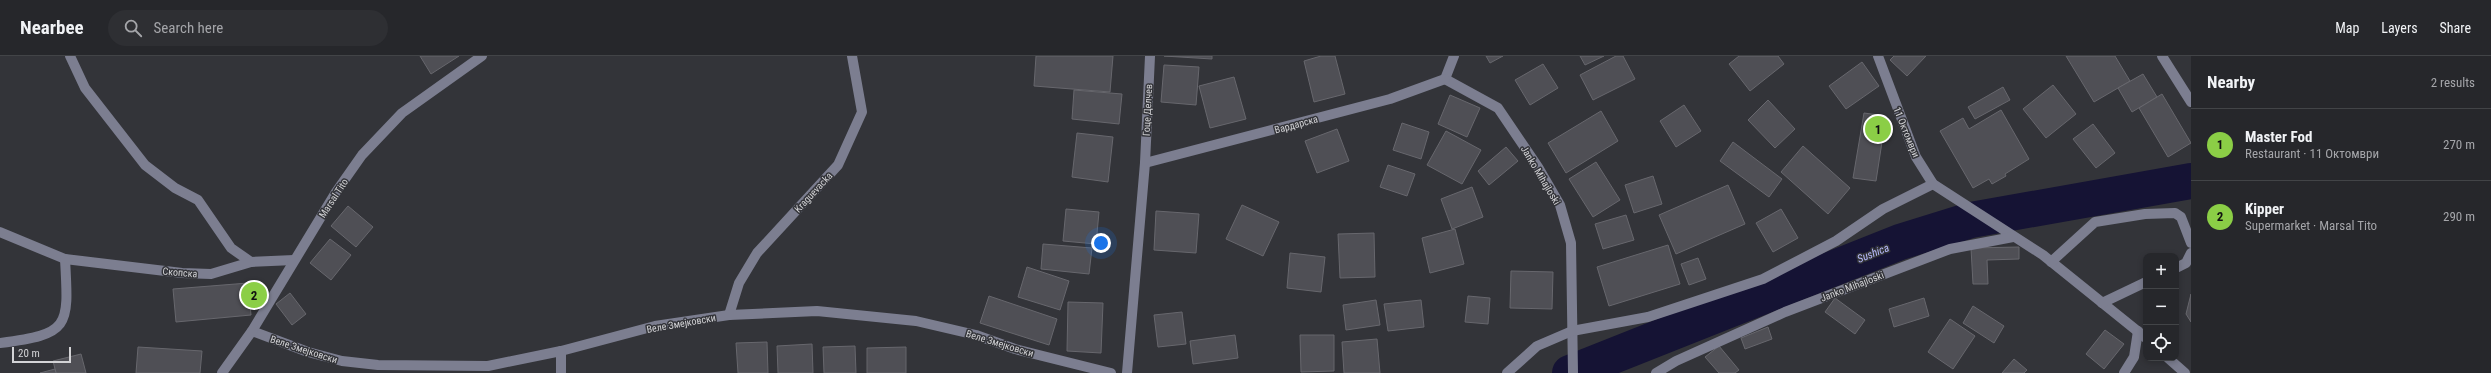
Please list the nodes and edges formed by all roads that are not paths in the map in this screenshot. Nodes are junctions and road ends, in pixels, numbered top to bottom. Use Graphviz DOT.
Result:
graph roads {
  1 [pos="70,56"];
  2 [pos="482,56"];
  3 [pos="852,56"];
  4 [pos="1150,56"];
  5 [pos="1454,56"];
  6 [pos="1878,56"];
  7 [pos="2162,56"];
  8 [pos="1445,79"];
  9 [pos="2191,102"];
  10 [pos="1145,163"];
  11 [pos="1933,184"];
  12 [pos="0,232"];
  13 [pos="2189,232"];
  14 [pos="2013,237"];
  15 [pos="2191,243"];
  16 [pos="2191,253"];
  17 [pos="65,259"];
  18 [pos="294,260"];
  19 [pos="251,262"];
  20 [pos="2051,262"];
  21 [pos="2179,266"];
  22 [pos="2143,283"];
  23 [pos="2102,303"];
  24 [pos="729,315"];
  25 [pos="252,331"];
  26 [pos="1572,331"];
  27 [pos="2142,335"];
  28 [pos="0,343"];
  29 [pos="561,351"];
  30 [pos="2171,361"];
  31 [pos="222,373"];
  32 [pos="561,373"];
  33 [pos="1111,373"];
  34 [pos="1127,373"];
  35 [pos="1507,373"];
  36 [pos="1573,373"];
  37 [pos="1656,373"];
  38 [pos="2124,373"];
  39 [pos="2185,373"];
  1 -- 19 [label="street"];
  2 -- 18 [label="street, Marsal Tito"];
  3 -- 24 [label="street, Kraguevacka"];
  4 -- 10 [label="street, Гоце Делчев"];
  5 -- 8 [label="street"];
  6 -- 11 [label="street, 11 Октомври"];
  7 -- 9 [label="street"];
  8 -- 10 [label="street, Вардарска"];
  8 -- 26 [label="street, Janko Mihajloski"];
  10 -- 34 [label="street, Гоце Делчев"];
  11 -- 14 [label="street, 11 Октомври"];
  11 -- 26 [label="street"];
  12 -- 17 [label="street, Скопска"];
  13 -- 15 [label="street"];
  13 -- 20 [label="street"];
  14 -- 20 [label="street"];
  14 -- 37 [label="street, Janko Mihajloski"];
  16 -- 21 [label="street"];
  17 -- 19 [label="street, Скопска"];
  17 -- 28 [label="street"];
  18 -- 19 [label="street, Скопска"];
  18 -- 25 [label="street, Marsal Tito"];
  20 -- 23 [label="street"];
  22 -- 23 [label="street"];
  23 -- 27 [label="street"];
  24 -- 29 [label="street, Веле Змејковски"];
  24 -- 33 [label="street, Веле Змејковски"];
  25 -- 29 [label="street, Веле Змејковски"];
  25 -- 31 [label="street, Marsal Tito"];
  26 -- 35 [label="street"];
  26 -- 36 [label="street"];
  27 -- 38 [label="street"];
  29 -- 32 [label="street"];
  30 -- 39 [label="street"];
}
